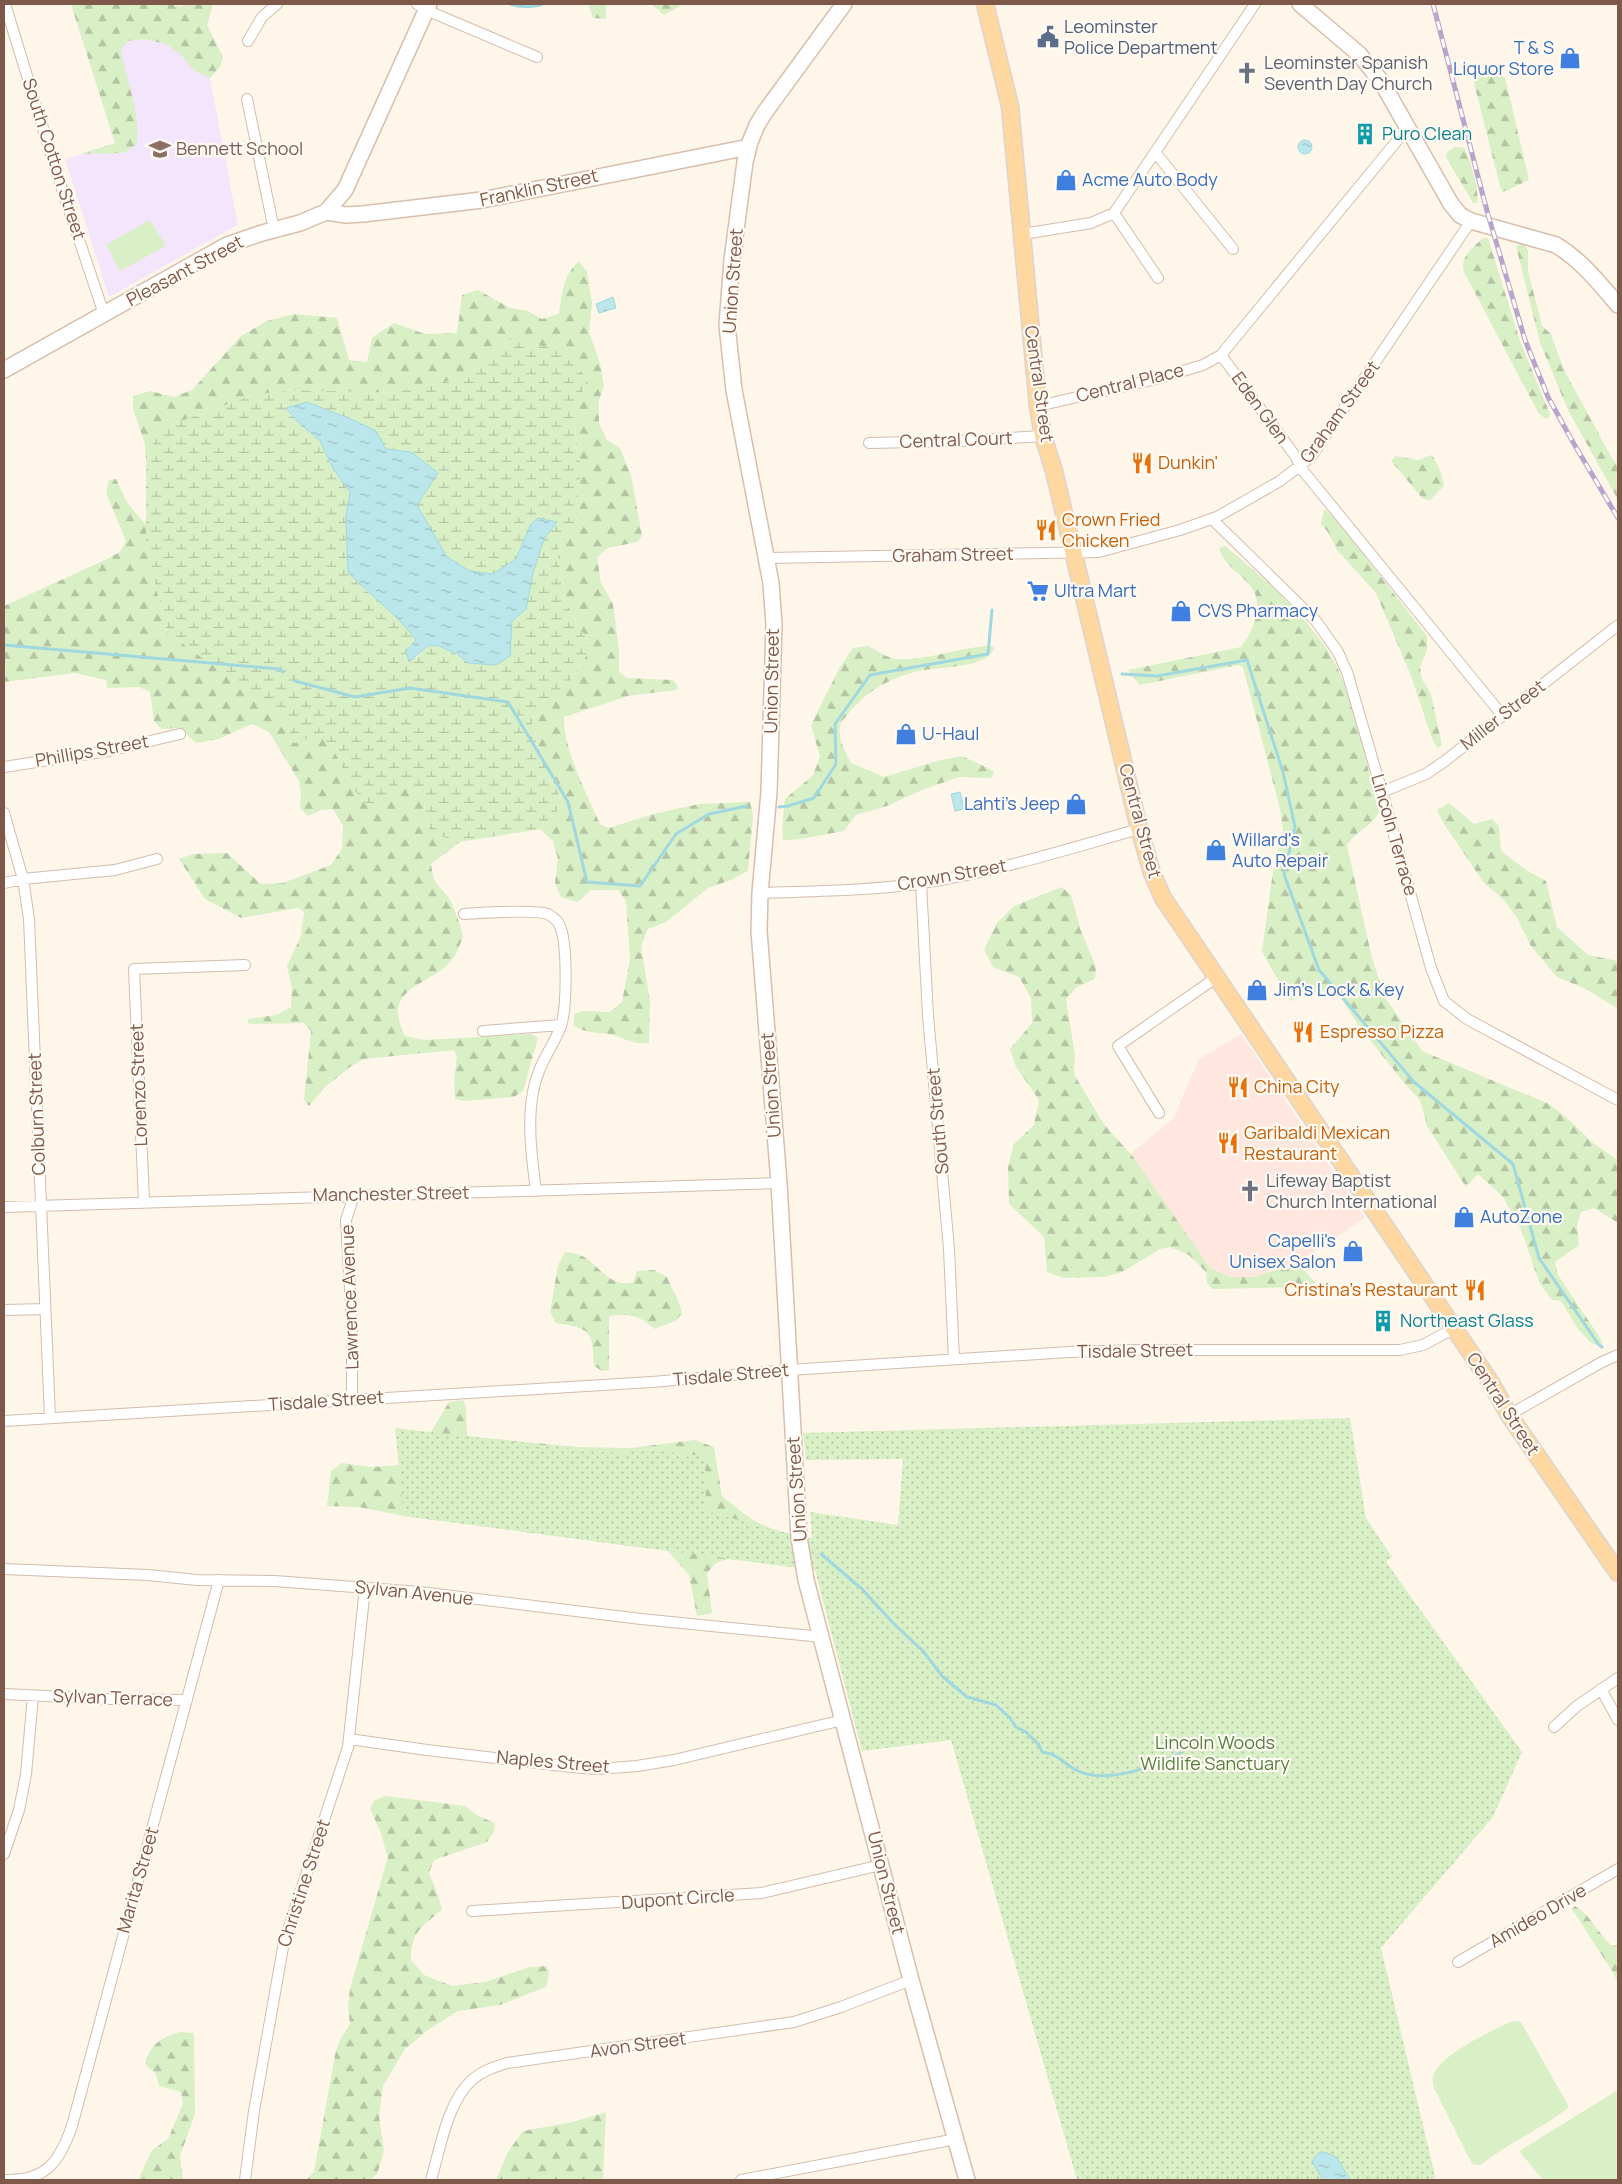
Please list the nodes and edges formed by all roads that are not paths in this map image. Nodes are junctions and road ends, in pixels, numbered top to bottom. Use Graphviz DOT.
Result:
graph roads {
  1 [pos="5,4"];
  2 [pos="277,4"];
  3 [pos="844,4"];
  4 [pos="985,4"];
  5 [pos="1255,4"];
  6 [pos="1300,4"];
  7 [pos="424,6"];
  8 [pos="248,41"];
  9 [pos="537,57"];
  10 [pos="247,98"];
  11 [pos="1410,132"];
  12 [pos="749,146"];
  13 [pos="1155,152"];
  14 [pos="326,212"];
  15 [pos="1114,213"];
  16 [pos="1471,221"];
  17 [pos="274,230"];
  18 [pos="1023,234"];
  19 [pos="1233,249"];
  20 [pos="1158,278"];
  21 [pos="1618,305"];
  22 [pos="104,314"];
  23 [pos="1220,354"];
  24 [pos="4,370"];
  25 [pos="1038,406"];
  26 [pos="1043,436"];
  27 [pos="869,443"];
  28 [pos="1300,467"];
  29 [pos="1212,519"];
  30 [pos="1074,554"];
  31 [pos="767,558"];
  32 [pos="1617,626"];
  33 [pos="1502,715"];
  34 [pos="180,734"];
  35 [pos="4,767"];
  36 [pos="1382,792"];
  37 [pos="4,813"];
  38 [pos="1139,829"];
  39 [pos="157,859"];
  40 [pos="23,880"];
  41 [pos="4,883"];
  42 [pos="921,884"];
  43 [pos="760,893"];
  44 [pos="464,914"];
  45 [pos="244,965"];
  46 [pos="1217,977"];
  47 [pos="561,1024"];
  48 [pos="483,1031"];
  49 [pos="1618,1100"];
  50 [pos="1159,1113"];
  51 [pos="778,1183"];
  52 [pos="536,1191"];
  53 [pos="354,1195"];
  54 [pos="144,1202"];
  55 [pos="4,1206"];
  56 [pos="41,1206"];
  57 [pos="45,1308"];
  58 [pos="4,1310"];
  59 [pos="1453,1328"];
  60 [pos="1618,1355"];
  61 [pos="954,1359"];
  62 [pos="789,1370"];
  63 [pos="352,1400"];
  64 [pos="1509,1415"];
  65 [pos="50,1418"];
  66 [pos="4,1421"];
  67 [pos="4,1569"];
  68 [pos="1618,1573"];
  69 [pos="219,1580"];
  70 [pos="366,1588"];
  71 [pos="822,1637"];
  72 [pos="1618,1678"];
  73 [pos="1600,1689"];
  74 [pos="4,1694"];
  75 [pos="33,1696"];
  76 [pos="187,1700"];
  77 [pos="843,1720"];
  78 [pos="1618,1720"];
  79 [pos="1554,1727"];
  80 [pos="350,1738"];
  81 [pos="4,1854"];
  82 [pos="882,1865"];
  83 [pos="1618,1869"];
  84 [pos="472,1911"];
  85 [pos="1458,1962"];
  86 [pos="910,1980"];
  87 [pos="956,2139"];
  88 [pos="4,2180"];
  89 [pos="245,2180"];
  90 [pos="431,2180"];
  91 [pos="741,2180"];
  92 [pos="967,2180"];
  1 -- 22 [label="street, South Cotton Street"];
  2 -- 8 [label="street"];
  3 -- 12 [label="main road, Union Street"];
  4 -- 18 [label="main road, Central Street"];
  5 -- 13 [label="street"];
  6 -- 11 [label="main road"];
  7 -- 9 [label="street"];
  7 -- 14 [label="main road, Pleasant Street"];
  10 -- 17 [label="street"];
  11 -- 16 [label="main road"];
  11 -- 23 [label="street, Eden Glen"];
  12 -- 14 [label="main road, Franklin Street"];
  12 -- 31 [label="main road, Union Street"];
  13 -- 15 [label="street"];
  13 -- 19 [label="street"];
  14 -- 17 [label="main road, Pleasant Street"];
  15 -- 18 [label="street"];
  15 -- 20 [label="street"];
  16 -- 21 [label="main road"];
  16 -- 28 [label="street, Graham Street"];
  17 -- 22 [label="main road, Pleasant Street"];
  18 -- 25 [label="main road, Central Street"];
  22 -- 24 [label="main road, Pleasant Street"];
  23 -- 25 [label="street, Central Place"];
  23 -- 28 [label="street, Eden Glen"];
  25 -- 26 [label="main road, Central Street"];
  26 -- 27 [label="street, Central Court"];
  26 -- 30 [label="main road, Central Street"];
  28 -- 29 [label="street, Graham Street"];
  28 -- 33 [label="street, Eden Glen"];
  29 -- 30 [label="street, Graham Street"];
  29 -- 36 [label="street, Lincoln Terrace"];
  30 -- 31 [label="street, Graham Street"];
  30 -- 38 [label="main road, Central Street"];
  31 -- 43 [label="main road, Union Street"];
  32 -- 33 [label="street, Miller Street"];
  33 -- 36 [label="street, Miller Street"];
  34 -- 35 [label="street, Phillips Street"];
  36 -- 49 [label="street, Lincoln Terrace"];
  37 -- 40 [label="street, Colburn Street"];
  38 -- 42 [label="street, Crown Street"];
  38 -- 46 [label="main road, Central Street"];
  39 -- 40 [label="street"];
  40 -- 41 [label="street"];
  40 -- 56 [label="street, Colburn Street"];
  42 -- 43 [label="street, Crown Street"];
  42 -- 61 [label="street, South Street"];
  43 -- 51 [label="main road, Union Street"];
  44 -- 47 [label="street"];
  45 -- 54 [label="street, Lorenzo Street"];
  46 -- 50 [label="street"];
  46 -- 59 [label="main road, Central Street"];
  47 -- 48 [label="street"];
  47 -- 52 [label="street"];
  51 -- 52 [label="street, Manchester Street"];
  51 -- 62 [label="main road, Union Street"];
  52 -- 53 [label="street, Manchester Street"];
  53 -- 54 [label="street, Manchester Street"];
  53 -- 63 [label="street, Lawrence Avenue"];
  54 -- 56 [label="street, Manchester Street"];
  55 -- 56 [label="street, Manchester Street"];
  56 -- 57 [label="street, Colburn Street"];
  57 -- 58 [label="street"];
  57 -- 65 [label="street, Colburn Street"];
  59 -- 61 [label="street, Tisdale Street"];
  59 -- 64 [label="main road, Central Street"];
  60 -- 64 [label="street"];
  61 -- 62 [label="street, Tisdale Street"];
  62 -- 63 [label="street, Tisdale Street"];
  62 -- 71 [label="main road, Union Street"];
  63 -- 65 [label="street, Tisdale Street"];
  64 -- 68 [label="main road, Central Street"];
  65 -- 66 [label="street, Tisdale Street"];
  67 -- 69 [label="street, Sylvan Avenue"];
  69 -- 70 [label="street, Sylvan Avenue"];
  69 -- 76 [label="street, Sylvan Terrace"];
  70 -- 71 [label="street, Sylvan Avenue"];
  70 -- 80 [label="street, Christine Street"];
  71 -- 77 [label="main road, Union Street"];
  72 -- 73 [label="street"];
  73 -- 78 [label="street"];
  73 -- 79 [label="street"];
  74 -- 75 [label="street, Sylvan Terrace"];
  75 -- 76 [label="street, Sylvan Terrace"];
  75 -- 81 [label="street"];
  76 -- 88 [label="street, Marita Street"];
  77 -- 80 [label="street, Naples Street"];
  77 -- 82 [label="main road, Union Street"];
  80 -- 89 [label="street, Christine Street"];
  82 -- 84 [label="street, Dupont Circle"];
  82 -- 86 [label="main road, Union Street"];
  83 -- 85 [label="street, Amideo Drive"];
  86 -- 87 [label="main road, Union Street"];
  86 -- 90 [label="street, Avon Street"];
  87 -- 91 [label="street"];
  87 -- 92 [label="main road, Union Street"];
}
